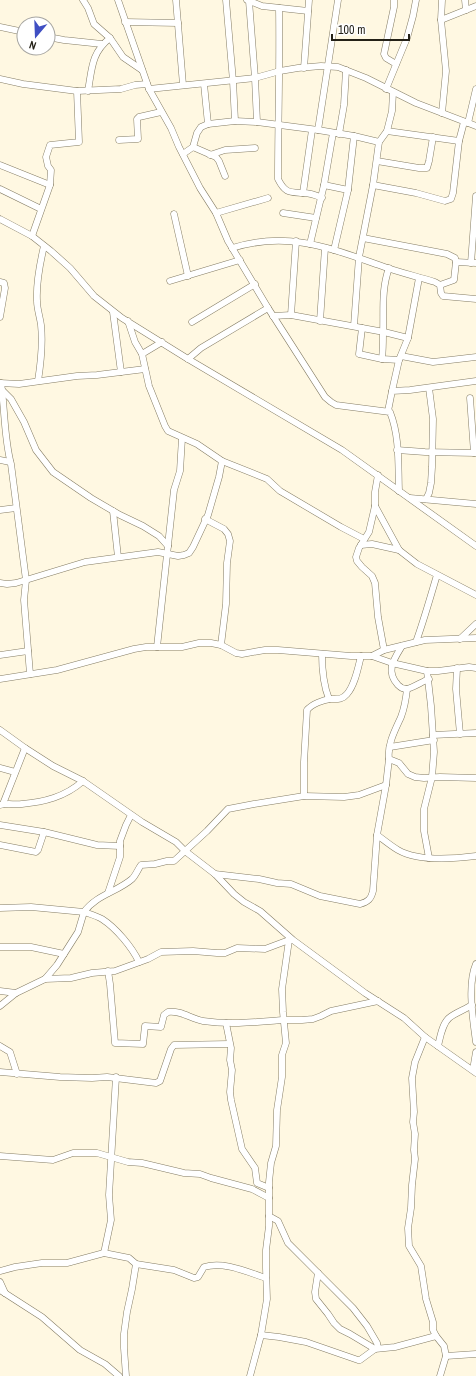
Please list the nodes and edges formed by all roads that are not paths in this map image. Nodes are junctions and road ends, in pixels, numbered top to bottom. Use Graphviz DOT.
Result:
graph roads {
  1 [pos="83,0"];
  2 [pos="118,0"];
  3 [pos="176,0"];
  4 [pos="226,0"];
  5 [pos="309,0"];
  6 [pos="338,0"];
  7 [pos="394,0"];
  8 [pos="416,0"];
  9 [pos="442,0"];
  10 [pos="465,0"];
  11 [pos="248,1"];
  12 [pos="476,6"];
  13 [pos="279,8"];
  14 [pos="466,10"];
  15 [pos="308,11"];
  16 [pos="441,20"];
  17 [pos="125,22"];
  18 [pos="178,23"];
  19 [pos="0,27"];
  20 [pos="16,30"];
  21 [pos="56,38"];
  22 [pos="110,38"];
  23 [pos="102,44"];
  24 [pos="396,64"];
  25 [pos="327,66"];
  26 [pos="304,68"];
  27 [pos="142,70"];
  28 [pos="280,70"];
  29 [pos="346,70"];
  30 [pos="256,78"];
  31 [pos="0,79"];
  32 [pos="234,81"];
  33 [pos="204,84"];
  34 [pos="183,85"];
  35 [pos="148,86"];
  36 [pos="386,89"];
  37 [pos="476,89"];
  38 [pos="77,91"];
  39 [pos="88,91"];
  40 [pos="393,92"];
  41 [pos="161,112"];
  42 [pos="442,113"];
  43 [pos="235,121"];
  44 [pos="257,122"];
  45 [pos="466,122"];
  46 [pos="208,124"];
  47 [pos="278,125"];
  48 [pos="476,126"];
  49 [pos="315,130"];
  50 [pos="387,131"];
  51 [pos="336,133"];
  52 [pos="354,136"];
  53 [pos="433,137"];
  54 [pos="119,140"];
  55 [pos="459,141"];
  56 [pos="379,142"];
  57 [pos="193,146"];
  58 [pos="255,148"];
  59 [pos="183,154"];
  60 [pos="210,155"];
  61 [pos="377,161"];
  62 [pos="0,165"];
  63 [pos="225,176"];
  64 [pos="50,185"];
  65 [pos="324,185"];
  66 [pos="373,185"];
  67 [pos="0,189"];
  68 [pos="348,190"];
  69 [pos="303,193"];
  70 [pos="476,196"];
  71 [pos="268,198"];
  72 [pos="322,198"];
  73 [pos="41,209"];
  74 [pos="476,211"];
  75 [pos="216,213"];
  76 [pos="283,213"];
  77 [pos="174,214"];
  78 [pos="316,218"];
  79 [pos="0,219"];
  80 [pos="32,236"];
  81 [pos="475,236"];
  82 [pos="363,238"];
  83 [pos="296,241"];
  84 [pos="310,244"];
  85 [pos="44,246"];
  86 [pos="232,248"];
  87 [pos="325,248"];
  88 [pos="334,250"];
  89 [pos="359,257"];
  90 [pos="240,260"];
  91 [pos="456,262"];
  92 [pos="474,263"];
  93 [pos="389,268"];
  94 [pos="188,276"];
  95 [pos="419,278"];
  96 [pos="170,281"];
  97 [pos="0,282"];
  98 [pos="255,284"];
  99 [pos="440,285"];
  100 [pos="476,299"];
  101 [pos="268,308"];
  102 [pos="113,312"];
  103 [pos="291,315"];
  104 [pos="273,316"];
  105 [pos="0,317"];
  106 [pos="320,320"];
  107 [pos="128,321"];
  108 [pos="192,322"];
  109 [pos="354,326"];
  110 [pos="362,328"];
  111 [pos="384,332"];
  112 [pos="408,338"];
  113 [pos="162,342"];
  114 [pos="142,354"];
  115 [pos="476,357"];
  116 [pos="400,358"];
  117 [pos="188,359"];
  118 [pos="382,359"];
  119 [pos="145,369"];
  120 [pos="121,372"];
  121 [pos="38,381"];
  122 [pos="476,381"];
  123 [pos="1,383"];
  124 [pos="429,388"];
  125 [pos="2,390"];
  126 [pos="392,391"];
  127 [pos="470,398"];
  128 [pos="388,411"];
  129 [pos="182,438"];
  130 [pos="397,450"];
  131 [pos="432,452"];
  132 [pos="475,453"];
  133 [pos="0,460"];
  134 [pos="222,461"];
  135 [pos="10,462"];
  136 [pos="378,475"];
  137 [pos="399,491"];
  138 [pos="409,498"];
  139 [pos="426,499"];
  140 [pos="476,504"];
  141 [pos="375,506"];
  142 [pos="16,508"];
  143 [pos="0,510"];
  144 [pos="113,511"];
  145 [pos="205,519"];
  146 [pos="369,532"];
  147 [pos="364,539"];
  148 [pos="372,544"];
  149 [pos="360,545"];
  150 [pos="168,546"];
  151 [pos="476,546"];
  152 [pos="398,550"];
  153 [pos="168,554"];
  154 [pos="118,557"];
  155 [pos="437,575"];
  156 [pos="26,580"];
  157 [pos="0,583"];
  158 [pos="476,595"];
  159 [pos="476,624"];
  160 [pos="476,638"];
  161 [pos="460,639"];
  162 [pos="416,642"];
  163 [pos="221,645"];
  164 [pos="402,646"];
  165 [pos="158,647"];
  166 [pos="384,650"];
  167 [pos="28,651"];
  168 [pos="322,654"];
  169 [pos="0,655"];
  170 [pos="361,656"];
  171 [pos="372,656"];
  172 [pos="392,663"];
  173 [pos="457,668"];
  174 [pos="476,668"];
  175 [pos="427,671"];
  176 [pos="30,674"];
  177 [pos="0,679"];
  178 [pos="429,679"];
  179 [pos="407,690"];
  180 [pos="329,699"];
  181 [pos="0,730"];
  182 [pos="476,733"];
  183 [pos="460,734"];
  184 [pos="434,738"];
  185 [pos="390,746"];
  186 [pos="25,748"];
  187 [pos="389,759"];
  188 [pos="0,768"];
  189 [pos="15,772"];
  190 [pos="432,777"];
  191 [pos="476,778"];
  192 [pos="82,781"];
  193 [pos="386,785"];
  194 [pos="3,792"];
  195 [pos="304,796"];
  196 [pos="1,805"];
  197 [pos="131,815"];
  198 [pos="0,825"];
  199 [pos="44,832"];
  200 [pos="377,835"];
  201 [pos="0,845"];
  202 [pos="120,846"];
  203 [pos="185,851"];
  204 [pos="476,856"];
  205 [pos="429,858"];
  206 [pos="215,874"];
  207 [pos="108,893"];
  208 [pos="0,908"];
  209 [pos="84,912"];
  210 [pos="291,940"];
  211 [pos="0,947"];
  212 [pos="64,954"];
  213 [pos="139,962"];
  214 [pos="476,964"];
  215 [pos="108,971"];
  216 [pos="45,979"];
  217 [pos="0,991"];
  218 [pos="16,993"];
  219 [pos="378,1001"];
  220 [pos="472,1005"];
  221 [pos="0,1006"];
  222 [pos="283,1020"];
  223 [pos="226,1024"];
  224 [pos="425,1037"];
  225 [pos="476,1042"];
  226 [pos="230,1044"];
  227 [pos="0,1046"];
  228 [pos="438,1046"];
  229 [pos="476,1052"];
  230 [pos="0,1072"];
  231 [pos="474,1072"];
  232 [pos="17,1074"];
  233 [pos="116,1077"];
  234 [pos="0,1156"];
  235 [pos="111,1157"];
  236 [pos="257,1183"];
  237 [pos="252,1188"];
  238 [pos="269,1188"];
  239 [pos="269,1198"];
  240 [pos="269,1216"];
  241 [pos="104,1252"];
  242 [pos="136,1264"];
  243 [pos="0,1271"];
  244 [pos="318,1273"];
  245 [pos="266,1278"];
  246 [pos="0,1282"];
  247 [pos="3,1292"];
  248 [pos="261,1335"];
  249 [pos="436,1336"];
  250 [pos="376,1349"];
  251 [pos="476,1354"];
  252 [pos="446,1356"];
  253 [pos="119,1376"];
  254 [pos="126,1376"];
  255 [pos="250,1376"];
  256 [pos="440,1376"];
  1 -- 22 [label="street"];
  2 -- 17 [label="street"];
  3 -- 18 [label="street"];
  4 -- 32 [label="street"];
  5 -- 15 [label="street"];
  6 -- 25 [label="street"];
  7 -- 24 [label="street"];
  8 -- 24 [label="street"];
  9 -- 16 [label="street"];
  10 -- 14 [label="street"];
  11 -- 13 [label="street"];
  11 -- 30 [label="street"];
  12 -- 14 [label="street"];
  13 -- 15 [label="street"];
  13 -- 28 [label="street"];
  14 -- 16 [label="street"];
  15 -- 26 [label="street"];
  16 -- 42 [label="street"];
  17 -- 18 [label="street"];
  17 -- 27 [label="street"];
  18 -- 34 [label="street"];
  19 -- 20 [label="street"];
  21 -- 23 [label="street"];
  22 -- 23 [label="street"];
  22 -- 27 [label="street"];
  23 -- 39 [label="street"];
  24 -- 36 [label="street"];
  25 -- 26 [label="street"];
  25 -- 29 [label="street"];
  25 -- 49 [label="street"];
  26 -- 28 [label="street"];
  27 -- 35 [label="street"];
  28 -- 30 [label="street"];
  28 -- 47 [label="street"];
  29 -- 36 [label="street"];
  29 -- 51 [label="street"];
  30 -- 32 [label="street"];
  30 -- 44 [label="street"];
  31 -- 38 [label="street"];
  32 -- 33 [label="street"];
  32 -- 43 [label="street"];
  33 -- 34 [label="street"];
  33 -- 46 [label="street"];
  34 -- 35 [label="street"];
  35 -- 39 [label="street"];
  35 -- 41 [label="street"];
  36 -- 40 [label="street"];
  37 -- 45 [label="street"];
  38 -- 39 [label="street"];
  38 -- 64 [label="street"];
  40 -- 42 [label="street"];
  40 -- 50 [label="street"];
  41 -- 54 [label="street"];
  41 -- 59 [label="street"];
  42 -- 45 [label="street"];
  43 -- 44 [label="street"];
  43 -- 46 [label="street"];
  44 -- 47 [label="street"];
  45 -- 48 [label="street"];
  45 -- 55 [label="street"];
  46 -- 57 [label="street"];
  47 -- 49 [label="street"];
  47 -- 69 [label="street"];
  49 -- 51 [label="street"];
  49 -- 69 [label="street"];
  50 -- 53 [label="street"];
  50 -- 56 [label="street"];
  51 -- 52 [label="street"];
  51 -- 65 [label="street"];
  52 -- 56 [label="street"];
  52 -- 68 [label="street"];
  53 -- 55 [label="street"];
  53 -- 61 [label="street"];
  55 -- 66 [label="street"];
  56 -- 61 [label="street"];
  57 -- 59 [label="street"];
  57 -- 60 [label="street"];
  58 -- 60 [label="street"];
  59 -- 75 [label="street"];
  60 -- 63 [label="street"];
  61 -- 66 [label="street"];
  62 -- 64 [label="street"];
  64 -- 73 [label="street"];
  65 -- 68 [label="street"];
  65 -- 72 [label="street"];
  66 -- 82 [label="street"];
  67 -- 73 [label="street"];
  68 -- 88 [label="street"];
  69 -- 72 [label="street"];
  70 -- 74 [label="street"];
  71 -- 75 [label="street"];
  72 -- 78 [label="street"];
  73 -- 80 [label="street"];
  74 -- 81 [label="street"];
  75 -- 86 [label="street"];
  76 -- 78 [label="street"];
  77 -- 94 [label="street"];
  78 -- 84 [label="street"];
  79 -- 80 [label="street"];
  80 -- 85 [label="street"];
  81 -- 92 [label="street"];
  82 -- 89 [label="street"];
  82 -- 91 [label="street"];
  83 -- 84 [label="street"];
  83 -- 86 [label="street"];
  83 -- 103 [label="street"];
  84 -- 87 [label="street"];
  85 -- 102 [label="street"];
  85 -- 121 [label="street"];
  86 -- 90 [label="street"];
  87 -- 88 [label="street"];
  87 -- 106 [label="street"];
  88 -- 89 [label="street"];
  89 -- 93 [label="street"];
  89 -- 109 [label="street"];
  90 -- 94 [label="street"];
  90 -- 98 [label="street"];
  91 -- 92 [label="street"];
  91 -- 99 [label="street"];
  93 -- 95 [label="street"];
  93 -- 111 [label="street"];
  94 -- 96 [label="street"];
  95 -- 99 [label="street"];
  95 -- 112 [label="street"];
  97 -- 105 [label="street"];
  98 -- 101 [label="street"];
  98 -- 108 [label="street"];
  99 -- 100 [label="street"];
  101 -- 104 [label="street"];
  101 -- 117 [label="street"];
  102 -- 107 [label="street"];
  102 -- 120 [label="street"];
  103 -- 104 [label="street"];
  103 -- 106 [label="street"];
  104 -- 128 [label="street"];
  106 -- 109 [label="street"];
  107 -- 113 [label="street"];
  107 -- 114 [label="street"];
  109 -- 110 [label="street"];
  110 -- 111 [label="street"];
  110 -- 118 [label="street"];
  111 -- 112 [label="street"];
  111 -- 118 [label="street"];
  112 -- 116 [label="street"];
  113 -- 114 [label="street"];
  113 -- 117 [label="street"];
  114 -- 119 [label="street"];
  115 -- 116 [label="street"];
  116 -- 118 [label="street"];
  116 -- 126 [label="street"];
  117 -- 136 [label="street"];
  119 -- 120 [label="street"];
  119 -- 129 [label="street"];
  120 -- 121 [label="street"];
  121 -- 123 [label="street"];
  122 -- 124 [label="street"];
  123 -- 125 [label="street"];
  124 -- 126 [label="street"];
  124 -- 131 [label="street"];
  125 -- 135 [label="street"];
  125 -- 144 [label="street"];
  126 -- 128 [label="street"];
  127 -- 132 [label="street"];
  128 -- 130 [label="street"];
  129 -- 134 [label="street"];
  129 -- 150 [label="street"];
  130 -- 131 [label="street"];
  130 -- 137 [label="street"];
  131 -- 132 [label="street"];
  131 -- 139 [label="street"];
  133 -- 135 [label="street"];
  134 -- 145 [label="street"];
  134 -- 147 [label="street"];
  135 -- 142 [label="street"];
  136 -- 137 [label="street"];
  136 -- 141 [label="street"];
  137 -- 138 [label="street"];
  138 -- 139 [label="street"];
  138 -- 151 [label="street"];
  139 -- 140 [label="street"];
  141 -- 146 [label="street"];
  141 -- 152 [label="street"];
  142 -- 143 [label="street"];
  142 -- 156 [label="street"];
  144 -- 150 [label="street"];
  144 -- 154 [label="street"];
  145 -- 153 [label="street"];
  145 -- 163 [label="street"];
  146 -- 147 [label="street"];
  146 -- 148 [label="street"];
  147 -- 149 [label="street"];
  148 -- 149 [label="street"];
  148 -- 152 [label="street"];
  149 -- 166 [label="street"];
  150 -- 153 [label="street"];
  152 -- 155 [label="street"];
  153 -- 154 [label="street"];
  153 -- 165 [label="street"];
  154 -- 156 [label="street"];
  155 -- 158 [label="street"];
  155 -- 162 [label="street"];
  156 -- 157 [label="street"];
  156 -- 167 [label="street"];
  159 -- 161 [label="street"];
  160 -- 161 [label="street"];
  161 -- 162 [label="street"];
  162 -- 164 [label="street"];
  163 -- 165 [label="street"];
  163 -- 168 [label="street"];
  164 -- 166 [label="street"];
  164 -- 172 [label="street"];
  165 -- 176 [label="street"];
  166 -- 171 [label="street"];
  167 -- 169 [label="street"];
  167 -- 176 [label="street"];
  168 -- 170 [label="street"];
  168 -- 180 [label="street"];
  170 -- 171 [label="street"];
  170 -- 180 [label="street"];
  171 -- 172 [label="street"];
  172 -- 175 [label="street"];
  172 -- 179 [label="street"];
  173 -- 174 [label="street"];
  173 -- 175 [label="street"];
  173 -- 183 [label="street"];
  175 -- 178 [label="street"];
  176 -- 177 [label="street"];
  178 -- 179 [label="street"];
  178 -- 184 [label="street"];
  179 -- 185 [label="street"];
  180 -- 195 [label="street"];
  181 -- 186 [label="street"];
  182 -- 183 [label="street"];
  183 -- 184 [label="street"];
  184 -- 185 [label="street"];
  184 -- 190 [label="street"];
  185 -- 187 [label="street"];
  186 -- 189 [label="street"];
  186 -- 192 [label="street"];
  187 -- 190 [label="street"];
  187 -- 193 [label="street"];
  188 -- 189 [label="street"];
  189 -- 194 [label="street"];
  190 -- 191 [label="street"];
  190 -- 205 [label="street"];
  192 -- 196 [label="street"];
  192 -- 197 [label="street"];
  193 -- 195 [label="street"];
  193 -- 200 [label="street"];
  194 -- 196 [label="street"];
  195 -- 203 [label="street"];
  197 -- 202 [label="street"];
  197 -- 203 [label="street"];
  198 -- 199 [label="street"];
  199 -- 201 [label="street"];
  199 -- 202 [label="street"];
  200 -- 205 [label="street"];
  200 -- 206 [label="street"];
  202 -- 207 [label="street"];
  203 -- 206 [label="street"];
  203 -- 207 [label="street"];
  204 -- 205 [label="street"];
  206 -- 210 [label="street"];
  207 -- 209 [label="street"];
  208 -- 209 [label="street"];
  209 -- 212 [label="street"];
  209 -- 213 [label="street"];
  210 -- 213 [label="street"];
  210 -- 219 [label="street"];
  210 -- 222 [label="street"];
  211 -- 212 [label="street"];
  212 -- 216 [label="street"];
  213 -- 215 [label="street"];
  214 -- 220 [label="street"];
  215 -- 216 [label="street"];
  215 -- 223 [label="street"];
  216 -- 218 [label="street"];
  217 -- 218 [label="street"];
  218 -- 221 [label="street"];
  219 -- 222 [label="street"];
  219 -- 224 [label="street"];
  220 -- 225 [label="street"];
  220 -- 228 [label="street"];
  222 -- 223 [label="street"];
  222 -- 238 [label="street"];
  223 -- 226 [label="street"];
  224 -- 228 [label="street"];
  224 -- 249 [label="street"];
  226 -- 233 [label="street"];
  226 -- 236 [label="street"];
  227 -- 232 [label="street"];
  228 -- 231 [label="street"];
  229 -- 231 [label="street"];
  230 -- 232 [label="street"];
  232 -- 233 [label="street"];
  233 -- 235 [label="street"];
  234 -- 235 [label="street"];
  235 -- 237 [label="street"];
  235 -- 241 [label="street"];
  236 -- 237 [label="street"];
  236 -- 238 [label="street"];
  237 -- 239 [label="street"];
  238 -- 239 [label="street"];
  239 -- 240 [label="street"];
  240 -- 244 [label="street"];
  240 -- 245 [label="street"];
  241 -- 242 [label="street"];
  241 -- 243 [label="street"];
  242 -- 245 [label="street"];
  242 -- 254 [label="street"];
  244 -- 250 [label="street"];
  244 -- 250 [label="street"];
  245 -- 248 [label="street"];
  246 -- 247 [label="street"];
  247 -- 253 [label="street"];
  248 -- 250 [label="street"];
  248 -- 255 [label="street"];
  249 -- 250 [label="street"];
  249 -- 252 [label="street"];
  251 -- 252 [label="street"];
  252 -- 256 [label="street"];
}
